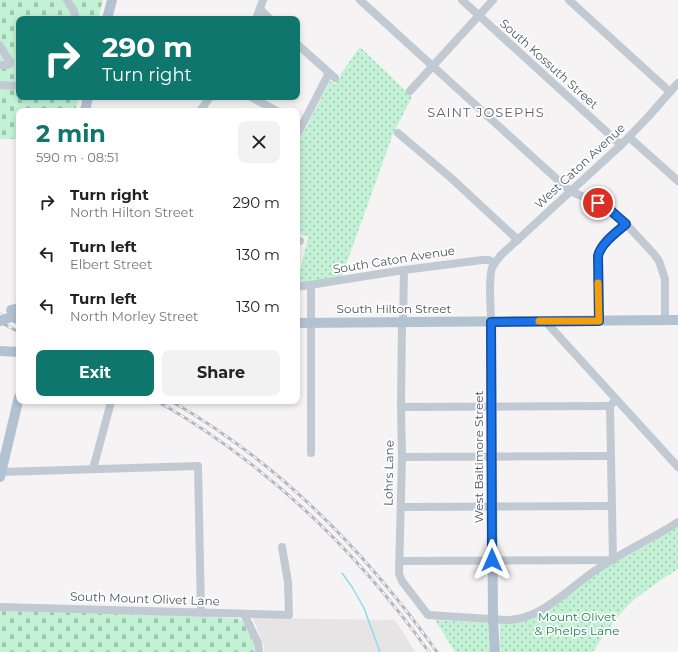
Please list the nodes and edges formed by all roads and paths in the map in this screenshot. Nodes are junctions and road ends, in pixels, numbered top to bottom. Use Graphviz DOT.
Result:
graph roads {
  1 [pos="67,0"];
  2 [pos="112,0"];
  3 [pos="263,0"];
  4 [pos="360,0"];
  5 [pos="462,0"];
  6 [pos="493,0"];
  7 [pos="569,0"];
  8 [pos="260,10"];
  9 [pos="75,16"];
  10 [pos="108,16"];
  11 [pos="257,16"];
  12 [pos="267,16"];
  13 [pos="479,16"];
  14 [pos="0,46"];
  15 [pos="300,47"];
  16 [pos="10,64"];
  17 [pos="0,65"];
  18 [pos="16,65"];
  19 [pos="433,66"];
  20 [pos="678,84"];
  21 [pos="0,85"];
  22 [pos="16,86"];
  23 [pos="410,91"];
  24 [pos="670,92"];
  25 [pos="257,100"];
  26 [pos="271,108"];
  27 [pos="300,123"];
  28 [pos="398,133"];
  29 [pos="629,137"];
  30 [pos="621,145"];
  31 [pos="678,181"];
  32 [pos="570,191"];
  33 [pos="626,224"];
  34 [pos="518,240"];
  35 [pos="495,262"];
  36 [pos="404,270"];
  37 [pos="311,286"];
  38 [pos="300,288"];
  39 [pos="16,312"];
  40 [pos="16,313"];
  41 [pos="0,314"];
  42 [pos="665,320"];
  43 [pos="678,320"];
  44 [pos="0,321"];
  45 [pos="545,321"];
  46 [pos="599,321"];
  47 [pos="403,322"];
  48 [pos="491,322"];
  49 [pos="300,323"];
  50 [pos="311,323"];
  51 [pos="0,351"];
  52 [pos="16,352"];
  53 [pos="616,399"];
  54 [pos="17,404"];
  55 [pos="110,404"];
  56 [pos="610,406"];
  57 [pos="401,407"];
  58 [pos="492,407"];
  59 [pos="311,453"];
  60 [pos="611,456"];
  61 [pos="402,457"];
  62 [pos="492,457"];
  63 [pos="678,467"];
  64 [pos="93,469"];
  65 [pos="1,474"];
  66 [pos="492,506"];
  67 [pos="612,506"];
  68 [pos="401,507"];
  69 [pos="678,522"];
  70 [pos="282,547"];
  71 [pos="492,560"];
  72 [pos="613,560"];
  73 [pos="399,561"];
  74 [pos="0,607"];
  75 [pos="201,613"];
  76 [pos="244,614"];
  77 [pos="493,620"];
  78 [pos="259,652"];
  79 [pos="495,652"];
  1 -- 9 [label="street"];
  2 -- 10 [label="main road"];
  3 -- 8 [label="street"];
  4 -- 19 [label="street"];
  5 -- 13 [label="street, South Kossuth Street"];
  6 -- 13 [label="street"];
  7 -- 24 [label="street"];
  8 -- 11 [label="street"];
  8 -- 12 [label="street"];
  13 -- 19 [label="street"];
  13 -- 30 [label="street, South Kossuth Street"];
  14 -- 16 [label="street"];
  15 -- 27 [label="street"];
  16 -- 17 [label="street"];
  16 -- 18 [label="street"];
  19 -- 23 [label="street"];
  19 -- 32 [label="street"];
  20 -- 24 [label="street, West Caton Avenue"];
  21 -- 22 [label="street"];
  24 -- 29 [label="street, West Caton Avenue"];
  25 -- 26 [label="street"];
  28 -- 34 [label="street"];
  29 -- 30 [label="street, West Caton Avenue"];
  29 -- 31 [label="street"];
  30 -- 32 [label="street, West Caton Avenue"];
  32 -- 33 [label="street"];
  32 -- 34 [label="street, West Caton Avenue"];
  33 -- 42 [label="street"];
  33 -- 46 [label="street"];
  34 -- 35 [label="street, West Caton Avenue"];
  35 -- 36 [label="street, South Caton Avenue"];
  35 -- 48 [label="street, West Baltimore Street"];
  36 -- 37 [label="street, South Caton Avenue"];
  36 -- 47 [label="street, Lohrs Lane"];
  37 -- 38 [label="street, South Caton Avenue"];
  37 -- 50 [label="street"];
  39 -- 41 [label="main road"];
  40 -- 44 [label="main road, bridge"];
  42 -- 43 [label="main road, South Hilton Street"];
  42 -- 46 [label="main road, South Hilton Street"];
  45 -- 46 [label="main road, South Hilton Street"];
  45 -- 48 [label="main road, South Hilton Street"];
  45 -- 53 [label="street"];
  47 -- 48 [label="main road, South Hilton Street"];
  47 -- 50 [label="main road, South Hilton Street"];
  47 -- 57 [label="street, Lohrs Lane"];
  48 -- 58 [label="main road, West Baltimore Street"];
  49 -- 50 [label="main road, South Hilton Street"];
  50 -- 59 [label="street"];
  51 -- 52 [label="main road"];
  53 -- 56 [label="street"];
  53 -- 63 [label="street"];
  54 -- 65 [label="main road"];
  55 -- 64 [label="street"];
  56 -- 58 [label="street"];
  56 -- 60 [label="street"];
  57 -- 58 [label="street"];
  57 -- 61 [label="street, Lohrs Lane"];
  58 -- 62 [label="main road, West Baltimore Street"];
  60 -- 62 [label="street"];
  60 -- 67 [label="street"];
  61 -- 62 [label="street"];
  61 -- 68 [label="street, Lohrs Lane"];
  62 -- 66 [label="main road, West Baltimore Street"];
  64 -- 65 [label="street"];
  64 -- 75 [label="street"];
  66 -- 67 [label="street"];
  66 -- 68 [label="street"];
  66 -- 71 [label="main road, West Baltimore Street"];
  67 -- 72 [label="street"];
  68 -- 73 [label="street, Lohrs Lane"];
  69 -- 72 [label="street"];
  70 -- 76 [label="street, South Mount Olivet Lane"];
  71 -- 72 [label="street"];
  71 -- 73 [label="street"];
  71 -- 77 [label="main road, West Baltimore Street"];
  72 -- 77 [label="street"];
  73 -- 77 [label="street, Lohrs Lane"];
  74 -- 75 [label="street, South Mount Olivet Lane"];
  75 -- 76 [label="street, South Mount Olivet Lane"];
  76 -- 78 [label="street"];
  77 -- 79 [label="main road, West Baltimore Street"];
}
